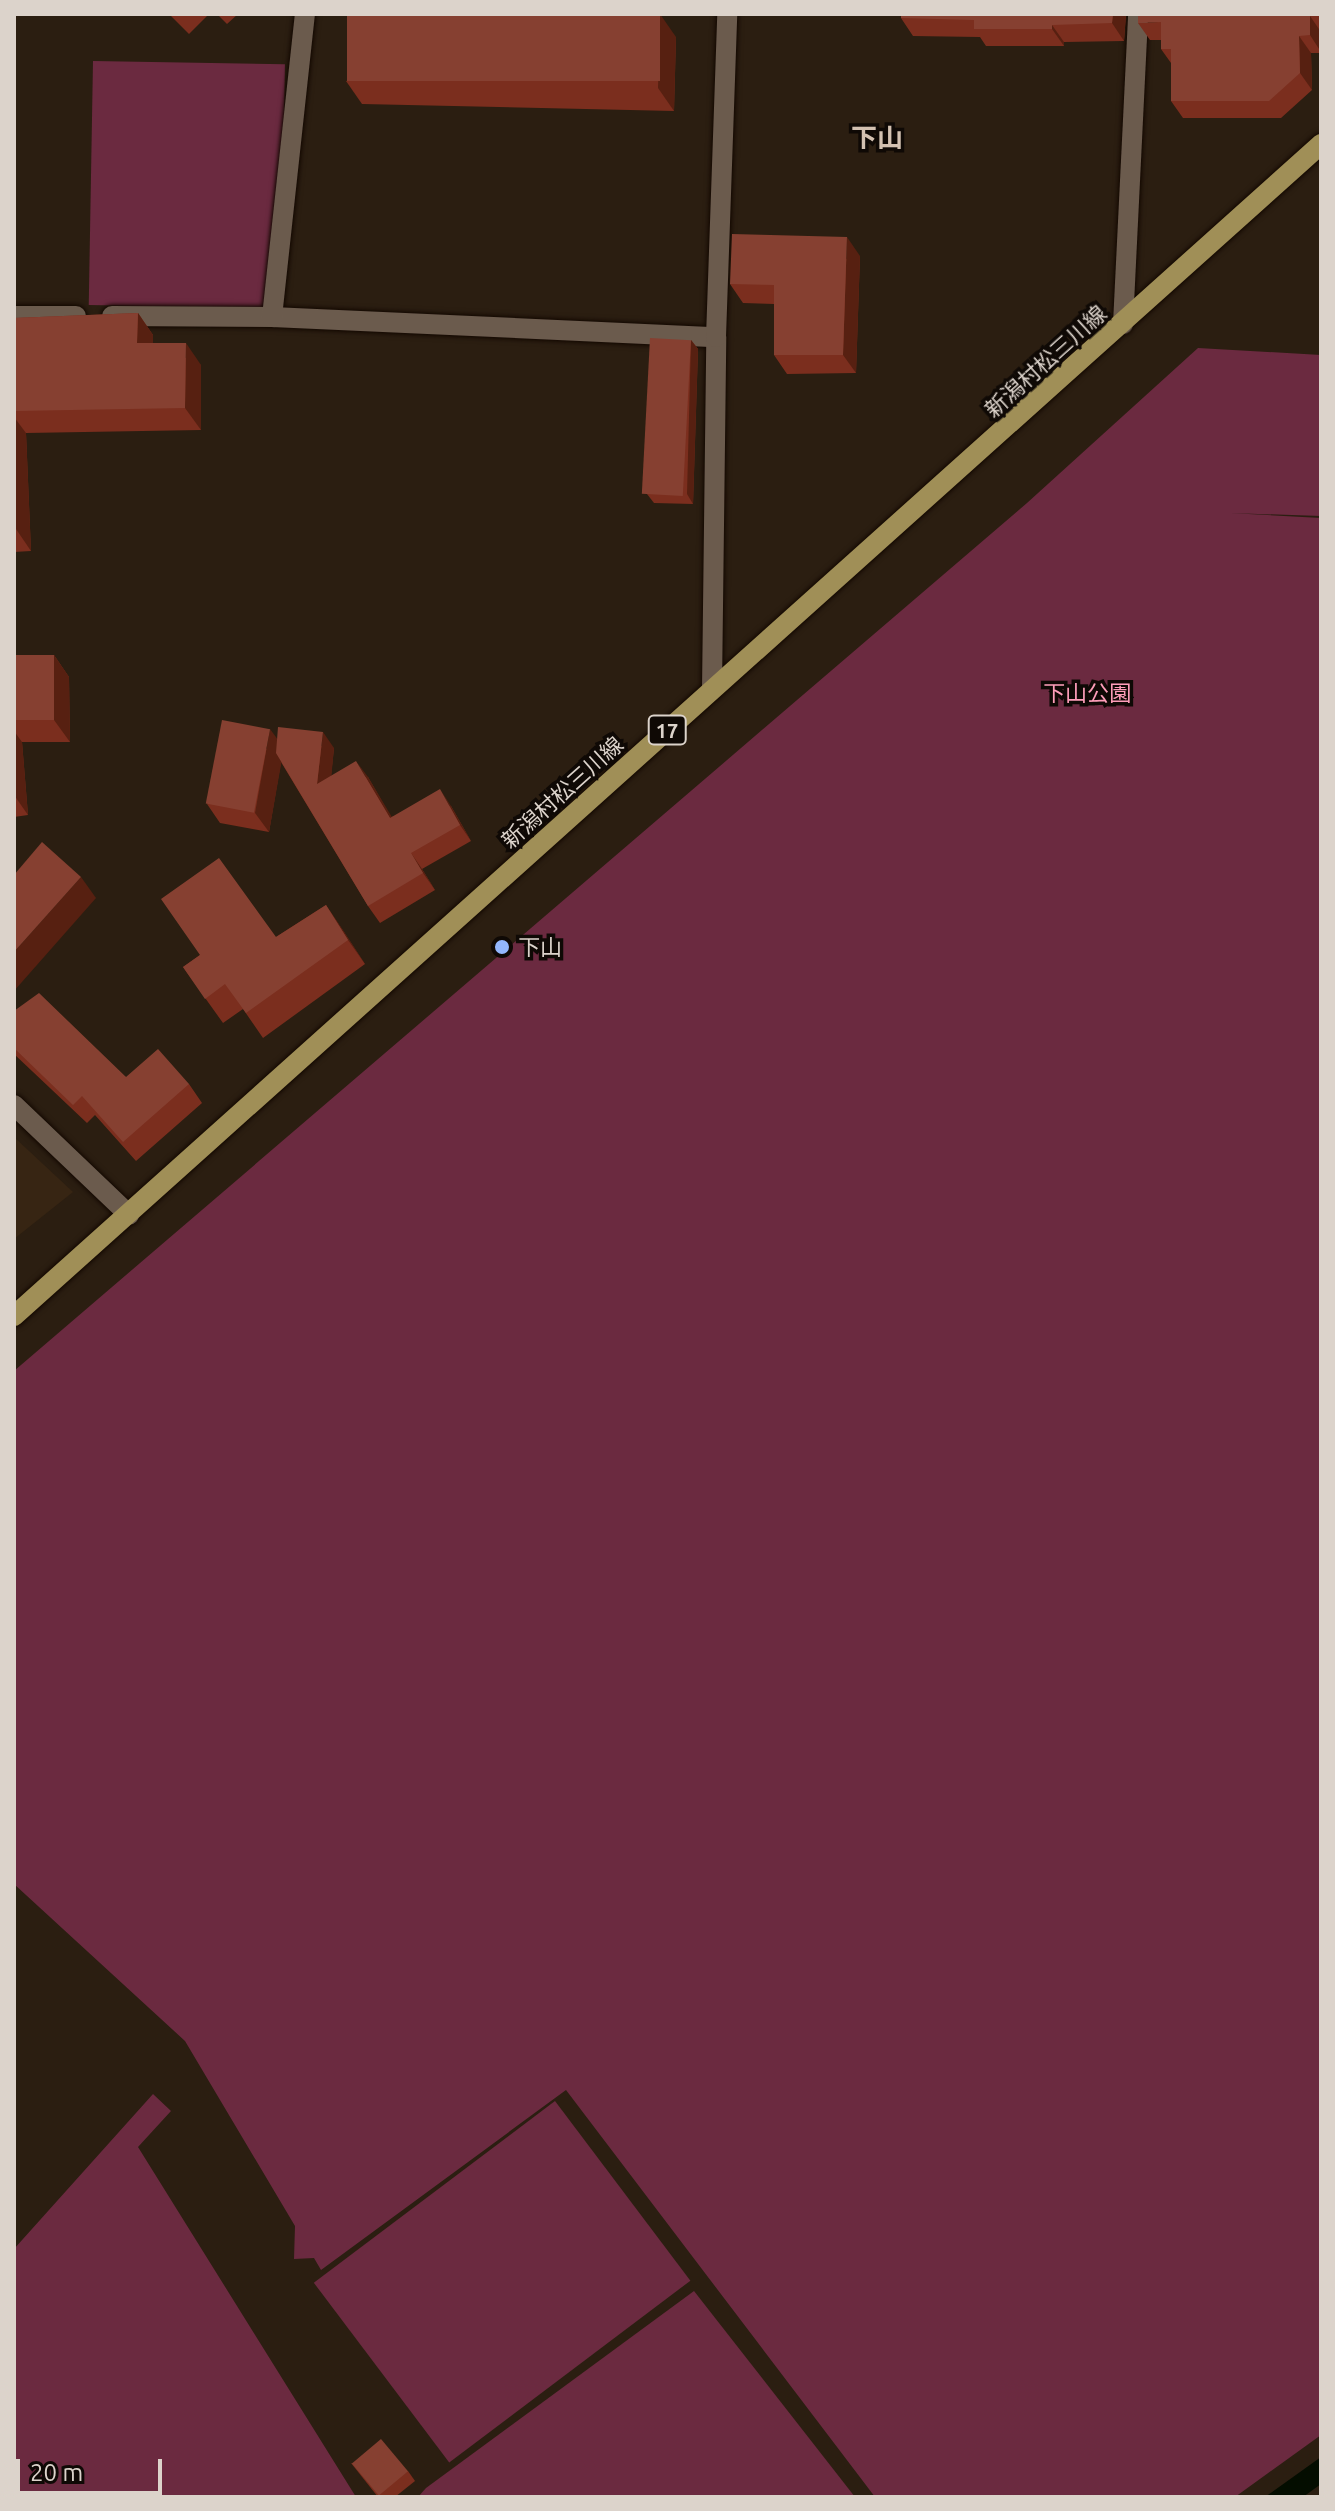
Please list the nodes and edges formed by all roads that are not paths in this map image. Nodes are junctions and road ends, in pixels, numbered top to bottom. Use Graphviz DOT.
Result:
graph roads {
  1 [pos="305,14"];
  2 [pos="727,14"];
  3 [pos="1138,14"];
  4 [pos="1321,144"];
  5 [pos="14,316"];
  6 [pos="272,317"];
  7 [pos="1123,324"];
  8 [pos="716,337"];
  9 [pos="712,689"];
  10 [pos="14,1105"];
  11 [pos="129,1215"];
  12 [pos="14,1316"];
  1 -- 6 [label="street"];
  2 -- 8 [label="street"];
  3 -- 7 [label="street"];
  4 -- 7 [label="main road, 新潟村松三川線 / 17"];
  5 -- 6 [label="street"];
  6 -- 8 [label="street"];
  7 -- 9 [label="main road, 新潟村松三川線 / 17"];
  8 -- 9 [label="street"];
  9 -- 11 [label="main road, 新潟村松三川線 / 17"];
  10 -- 11 [label="street"];
  11 -- 12 [label="main road, 新潟村松三川線 / 17"];
}
